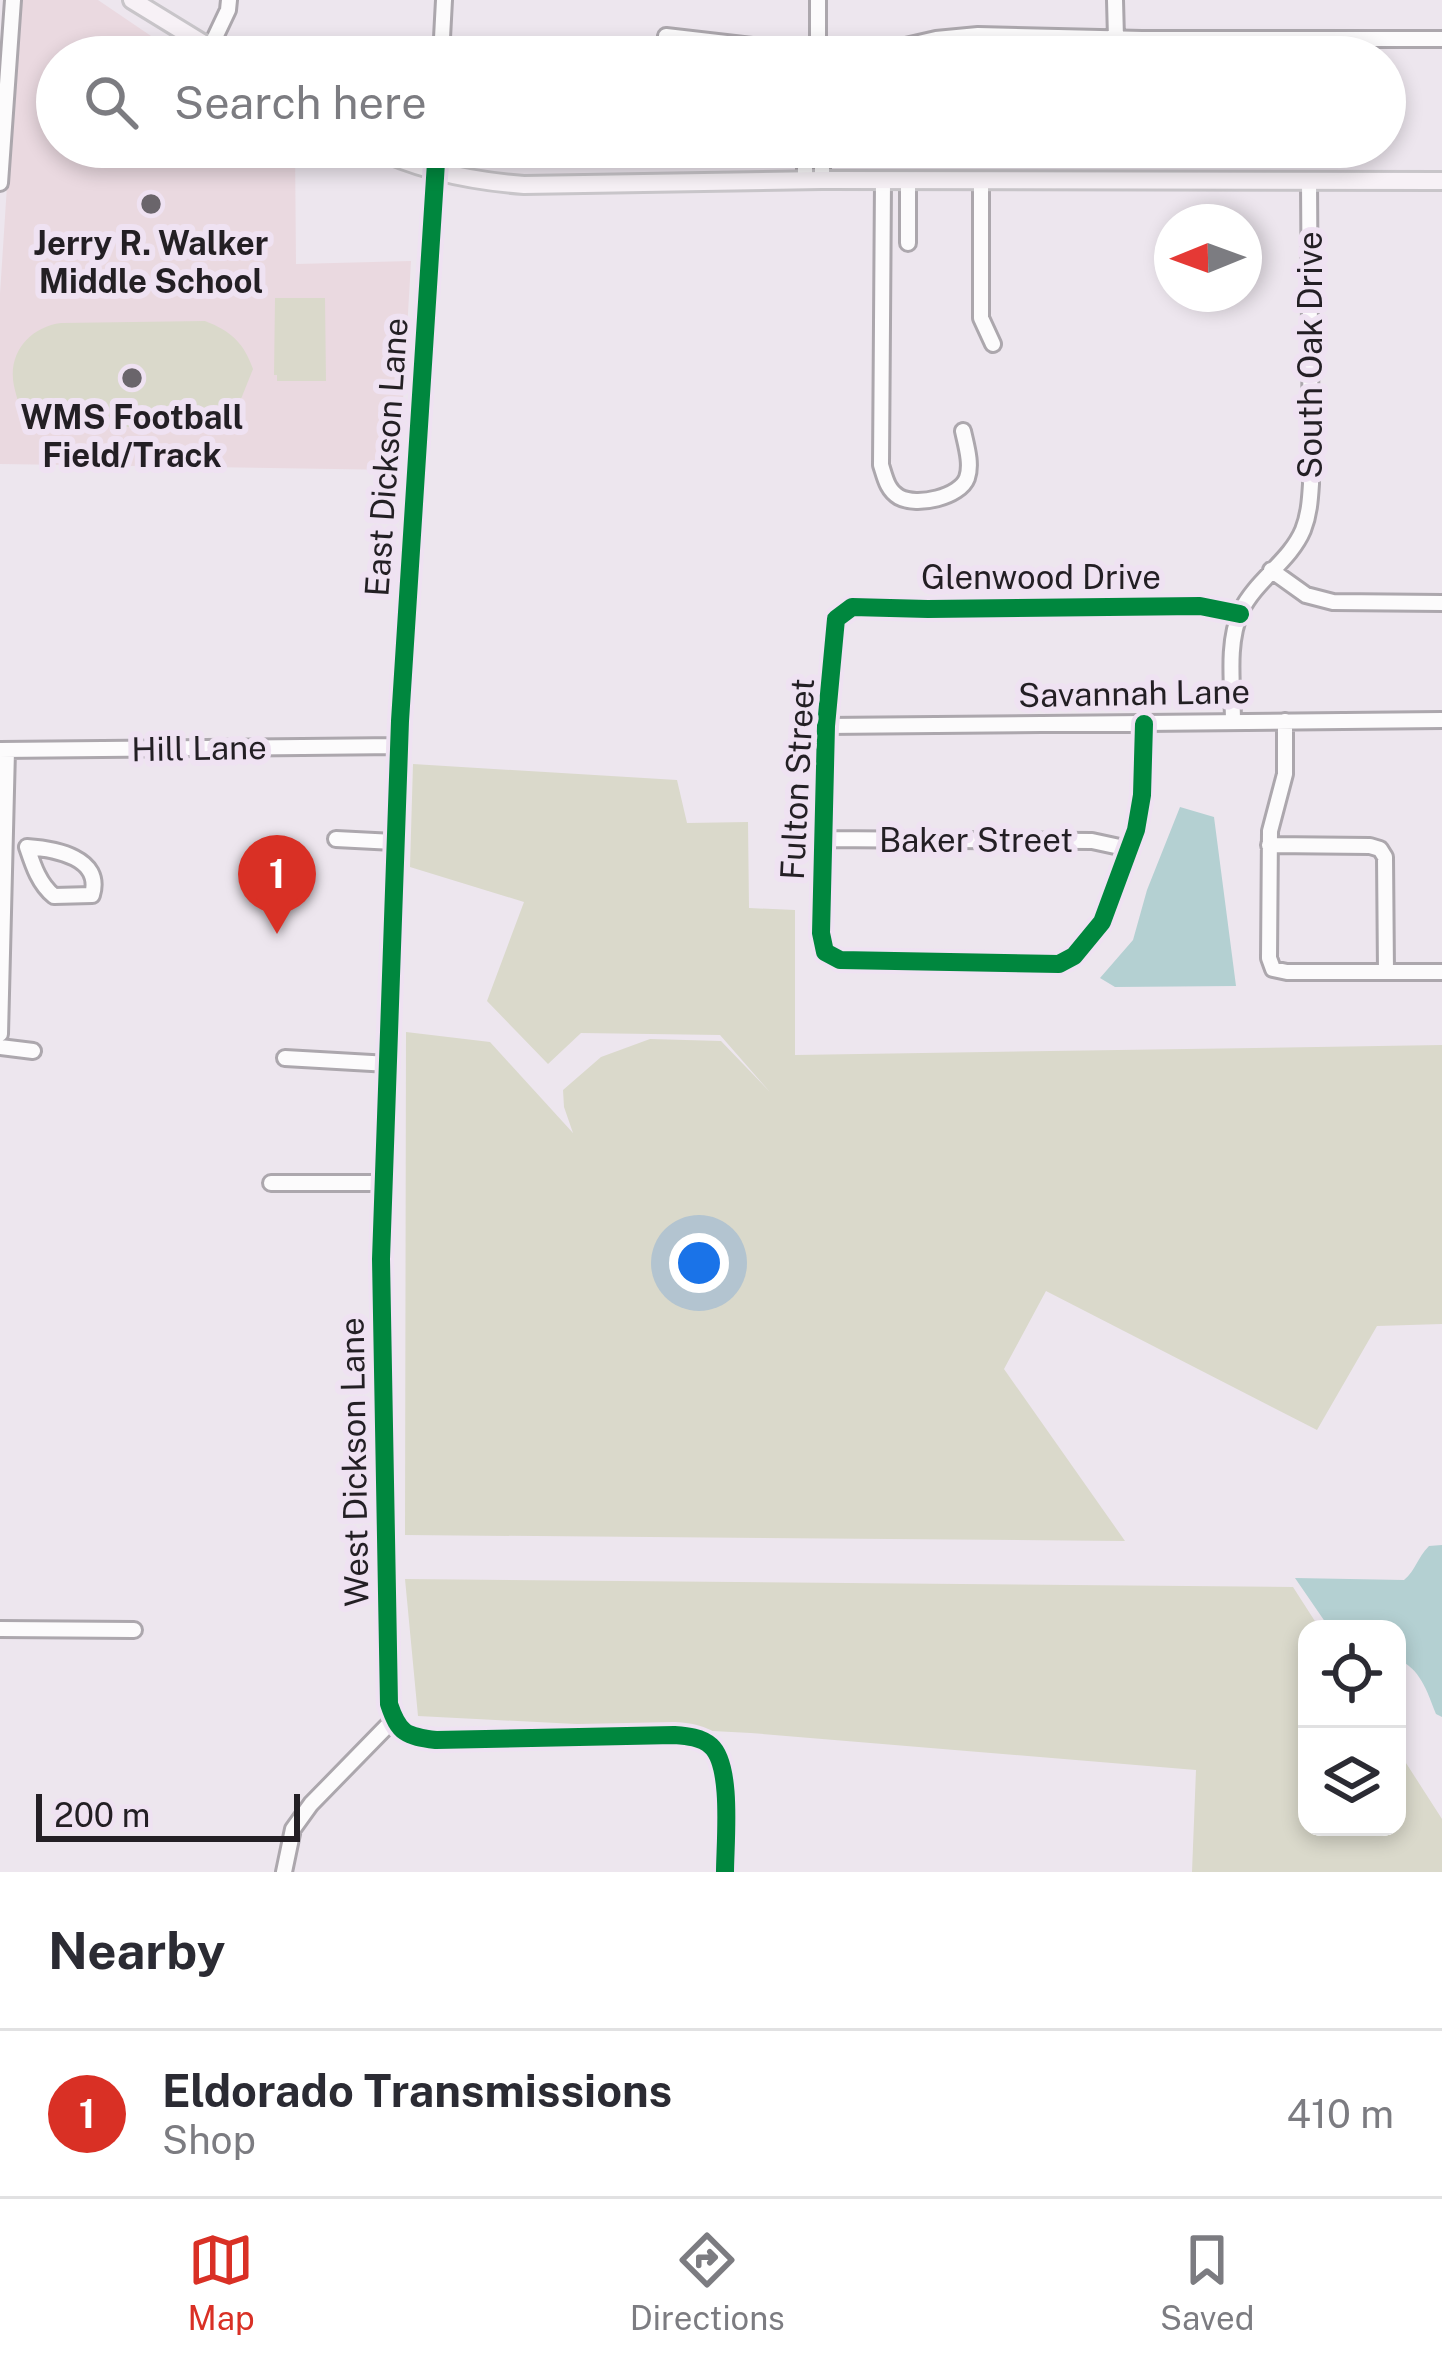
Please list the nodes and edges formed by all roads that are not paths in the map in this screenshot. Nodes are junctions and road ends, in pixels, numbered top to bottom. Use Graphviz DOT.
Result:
graph roads {
  1 [pos="13,0"];
  2 [pos="132,0"];
  3 [pos="229,0"];
  4 [pos="444,0"];
  5 [pos="818,0"];
  6 [pos="1115,0"];
  7 [pos="192,36"];
  8 [pos="222,36"];
  9 [pos="442,36"];
  10 [pos="818,36"];
  11 [pos="967,36"];
  12 [pos="1024,36"];
  13 [pos="1116,36"];
  14 [pos="1406,39"];
  15 [pos="1442,39"];
  16 [pos="426,168"];
  17 [pos="436,168"];
  18 [pos="811,168"];
  19 [pos="817,168"];
  20 [pos="436,172"];
  21 [pos="814,180"];
  22 [pos="883,181"];
  23 [pos="908,181"];
  24 [pos="981,181"];
  25 [pos="1442,181"];
  26 [pos="1310,182"];
  27 [pos="0,183"];
  28 [pos="908,243"];
  29 [pos="993,344"];
  30 [pos="963,431"];
  31 [pos="1271,569"];
  32 [pos="1442,602"];
  33 [pos="844,611"];
  34 [pos="1240,614"];
  35 [pos="1442,720"];
  36 [pos="1285,721"];
  37 [pos="1233,722"];
  38 [pos="1144,724"];
  39 [pos="826,726"];
  40 [pos="399,746"];
  41 [pos="4,750"];
  42 [pos="4,832"];
  43 [pos="336,839"];
  44 [pos="823,839"];
  45 [pos="394,842"];
  46 [pos="1269,845"];
  47 [pos="27,847"];
  48 [pos="1129,849"];
  49 [pos="2,888"];
  50 [pos="1,951"];
  51 [pos="1386,972"];
  52 [pos="1442,972"];
  53 [pos="0,1032"];
  54 [pos="0,1047"];
  55 [pos="32,1051"];
  56 [pos="285,1058"];
  57 [pos="389,1064"];
  58 [pos="271,1183"];
  59 [pos="384,1183"];
  60 [pos="0,1629"];
  61 [pos="134,1630"];
  62 [pos="394,1719"];
  63 [pos="284,1872"];
  64 [pos="725,1872"];
  1 -- 27 [label="street"];
  2 -- 7 [label="main road"];
  3 -- 8 [label="street"];
  4 -- 9 [label="street"];
  5 -- 10 [label="street"];
  6 -- 13 [label="street"];
  11 -- 12 [label="street"];
  14 -- 15 [label="street"];
  16 -- 20 [label="main road"];
  17 -- 20 [label="street, East Dickson Lane"];
  18 -- 21 [label="street"];
  19 -- 21 [label="street"];
  20 -- 21 [label="main road"];
  20 -- 40 [label="street, East Dickson Lane"];
  21 -- 22 [label="main road"];
  22 -- 23 [label="main road"];
  22 -- 30 [label="street"];
  23 -- 24 [label="main road"];
  23 -- 28 [label="street"];
  24 -- 26 [label="main road"];
  24 -- 29 [label="street"];
  25 -- 26 [label="main road"];
  26 -- 31 [label="street, South Oak Drive"];
  31 -- 32 [label="street"];
  31 -- 34 [label="street, South Oak Drive"];
  33 -- 34 [label="street, Glenwood Drive"];
  33 -- 39 [label="street, Fulton Street"];
  34 -- 37 [label="street, South Oak Drive"];
  35 -- 36 [label="street, Savannah Lane"];
  36 -- 37 [label="street, Savannah Lane"];
  36 -- 46 [label="street"];
  37 -- 38 [label="street, Savannah Lane"];
  38 -- 39 [label="street, Savannah Lane"];
  38 -- 48 [label="street"];
  39 -- 44 [label="street, Fulton Street"];
  40 -- 41 [label="street, Hill Lane"];
  40 -- 45 [label="street, West Dickson Lane"];
  41 -- 42 [label="street"];
  42 -- 47 [label="street"];
  42 -- 49 [label="street"];
  43 -- 45 [label="street"];
  44 -- 48 [label="street, Baker Street"];
  44 -- 48 [label="street, Fulton Street"];
  45 -- 57 [label="street, West Dickson Lane"];
  46 -- 51 [label="street"];
  46 -- 51 [label="street"];
  47 -- 47 [label="street"];
  49 -- 50 [label="street"];
  50 -- 53 [label="street"];
  51 -- 52 [label="street"];
  54 -- 55 [label="street"];
  56 -- 57 [label="street"];
  57 -- 59 [label="street, West Dickson Lane"];
  58 -- 59 [label="street"];
  59 -- 62 [label="street, West Dickson Lane"];
  60 -- 61 [label="street"];
  62 -- 63 [label="street"];
  62 -- 64 [label="street"];
}
